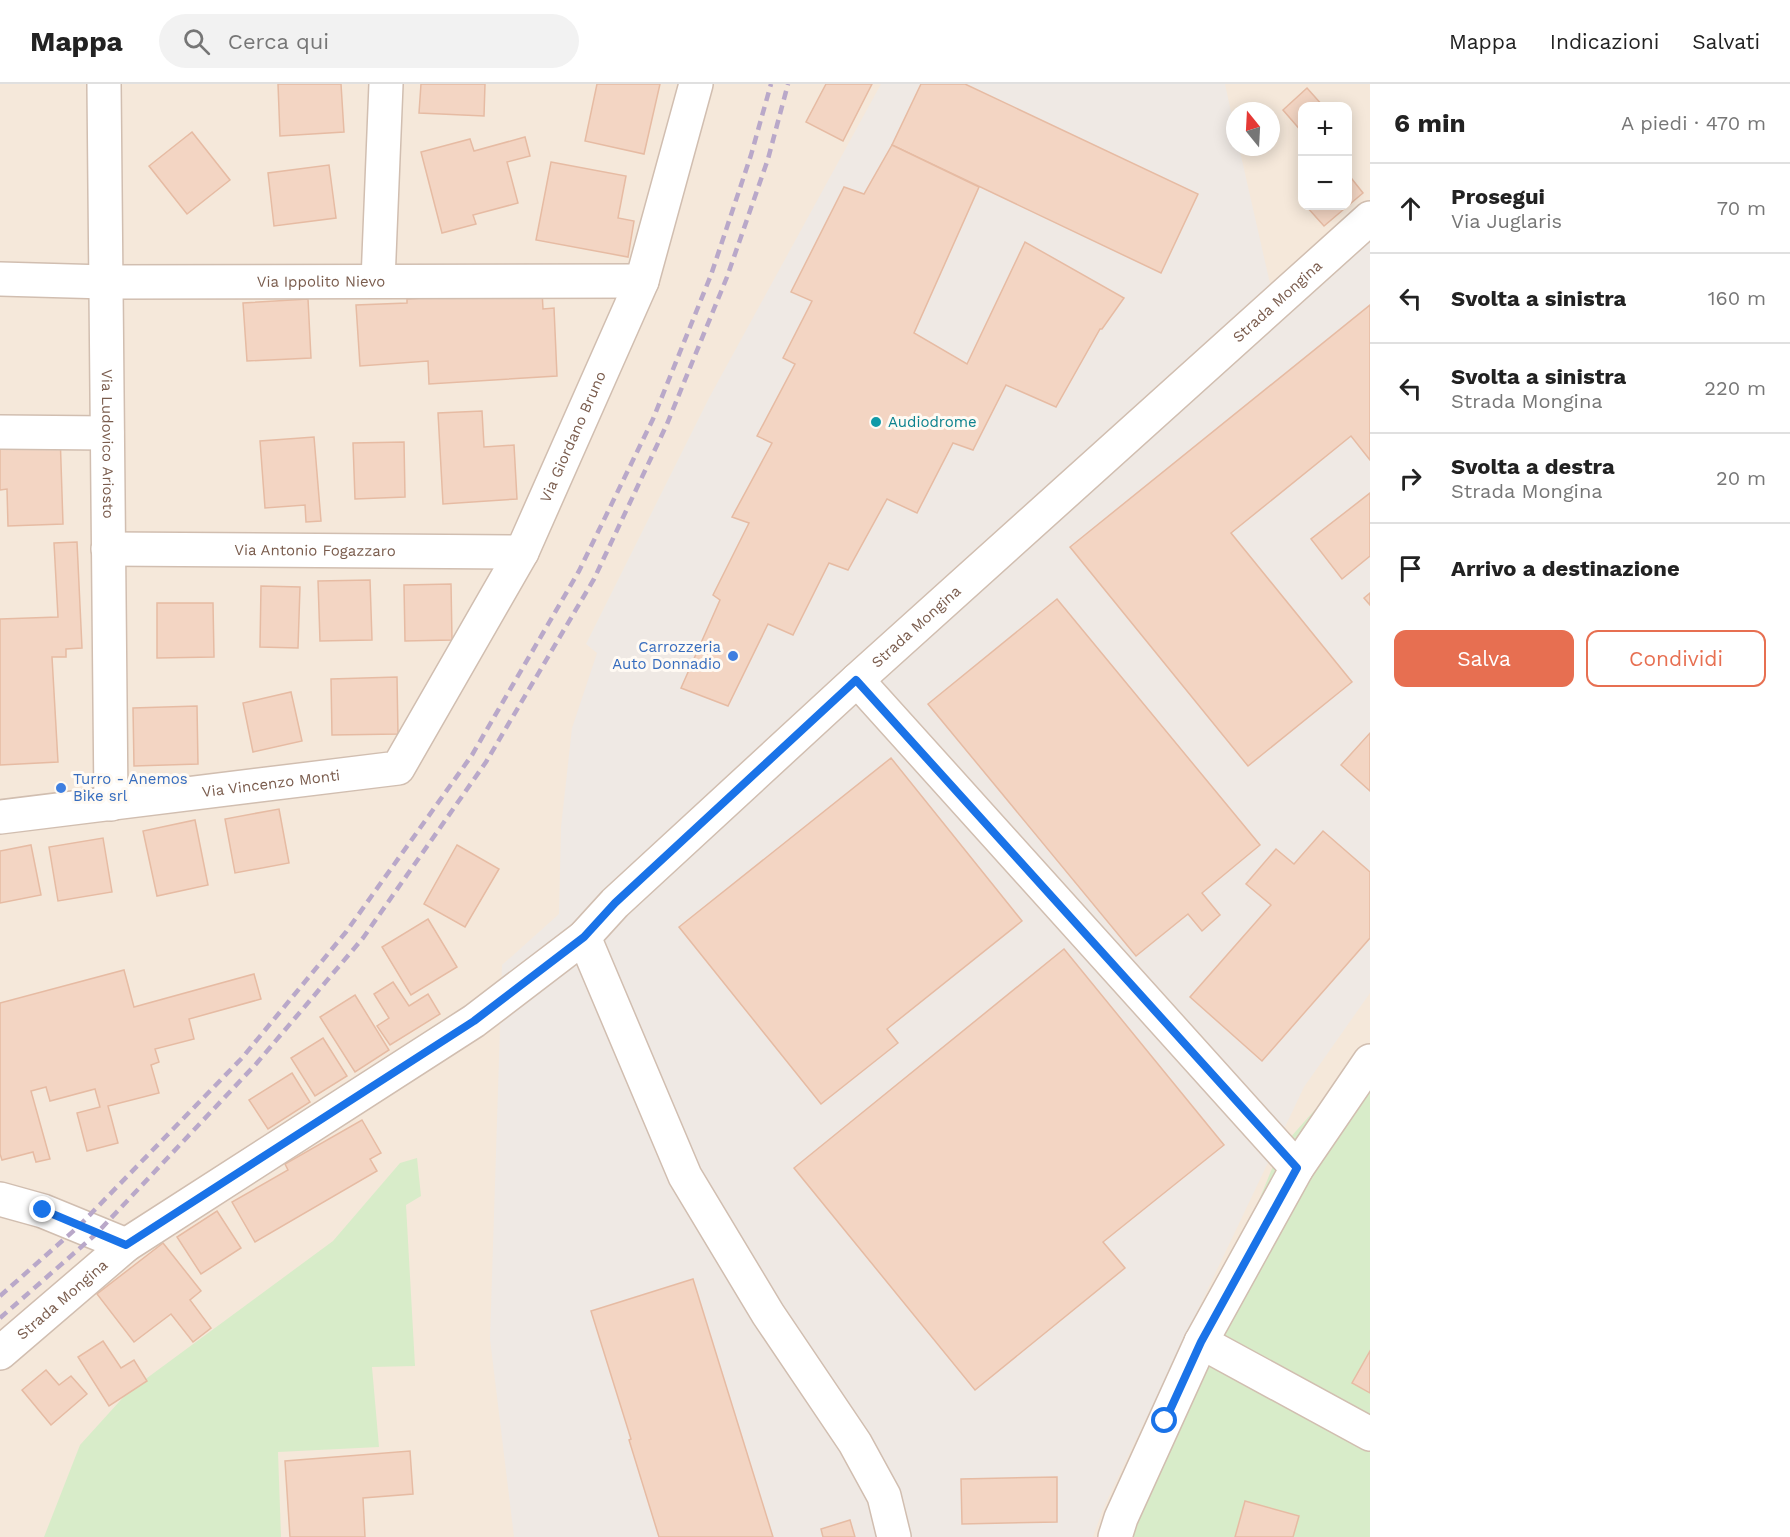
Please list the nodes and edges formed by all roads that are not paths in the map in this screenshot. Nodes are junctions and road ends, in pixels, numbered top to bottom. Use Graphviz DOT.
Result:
graph roads {
  1 [pos="104,84"];
  2 [pos="386,84"];
  3 [pos="696,84"];
  4 [pos="1370,218"];
  5 [pos="0,279"];
  6 [pos="642,280"];
  7 [pos="378,281"];
  8 [pos="106,282"];
  9 [pos="0,432"];
  10 [pos="107,433"];
  11 [pos="108,549"];
  12 [pos="522,552"];
  13 [pos="856,680"];
  14 [pos="398,768"];
  15 [pos="111,804"];
  16 [pos="0,817"];
  17 [pos="584,937"];
  18 [pos="1370,1061"];
  19 [pos="1297,1168"];
  20 [pos="0,1199"];
  21 [pos="126,1245"];
  22 [pos="1201,1342"];
  23 [pos="0,1353"];
  24 [pos="1370,1434"];
  25 [pos="894,1537"];
  26 [pos="1115,1537"];
  1 -- 8 [label="street, Via Ludovico Ariosto"];
  2 -- 7 [label="street"];
  3 -- 6 [label="street, Via Giordano Bruno"];
  4 -- 13 [label="street, Strada Mongina"];
  5 -- 8 [label="street, Via Ippolito Nievo"];
  6 -- 7 [label="street, Via Ippolito Nievo"];
  6 -- 12 [label="street, Via Giordano Bruno"];
  7 -- 8 [label="street, Via Ippolito Nievo"];
  8 -- 10 [label="street, Via Ludovico Ariosto"];
  9 -- 10 [label="street"];
  10 -- 11 [label="street, Via Ludovico Ariosto"];
  11 -- 12 [label="street, Via Antonio Fogazzaro"];
  11 -- 15 [label="street, Via Ludovico Ariosto"];
  12 -- 14 [label="street, Via Giordano Bruno"];
  13 -- 17 [label="street, Strada Mongina"];
  13 -- 19 [label="street"];
  14 -- 15 [label="street, Via Vincenzo Monti"];
  15 -- 16 [label="street, Via Vincenzo Monti"];
  17 -- 21 [label="street, Strada Mongina"];
  17 -- 25 [label="street"];
  18 -- 19 [label="street"];
  19 -- 22 [label="street"];
  20 -- 21 [label="street, Strada Mongina"];
  21 -- 23 [label="street, Strada Mongina"];
  22 -- 24 [label="street"];
  22 -- 26 [label="street"];
}
